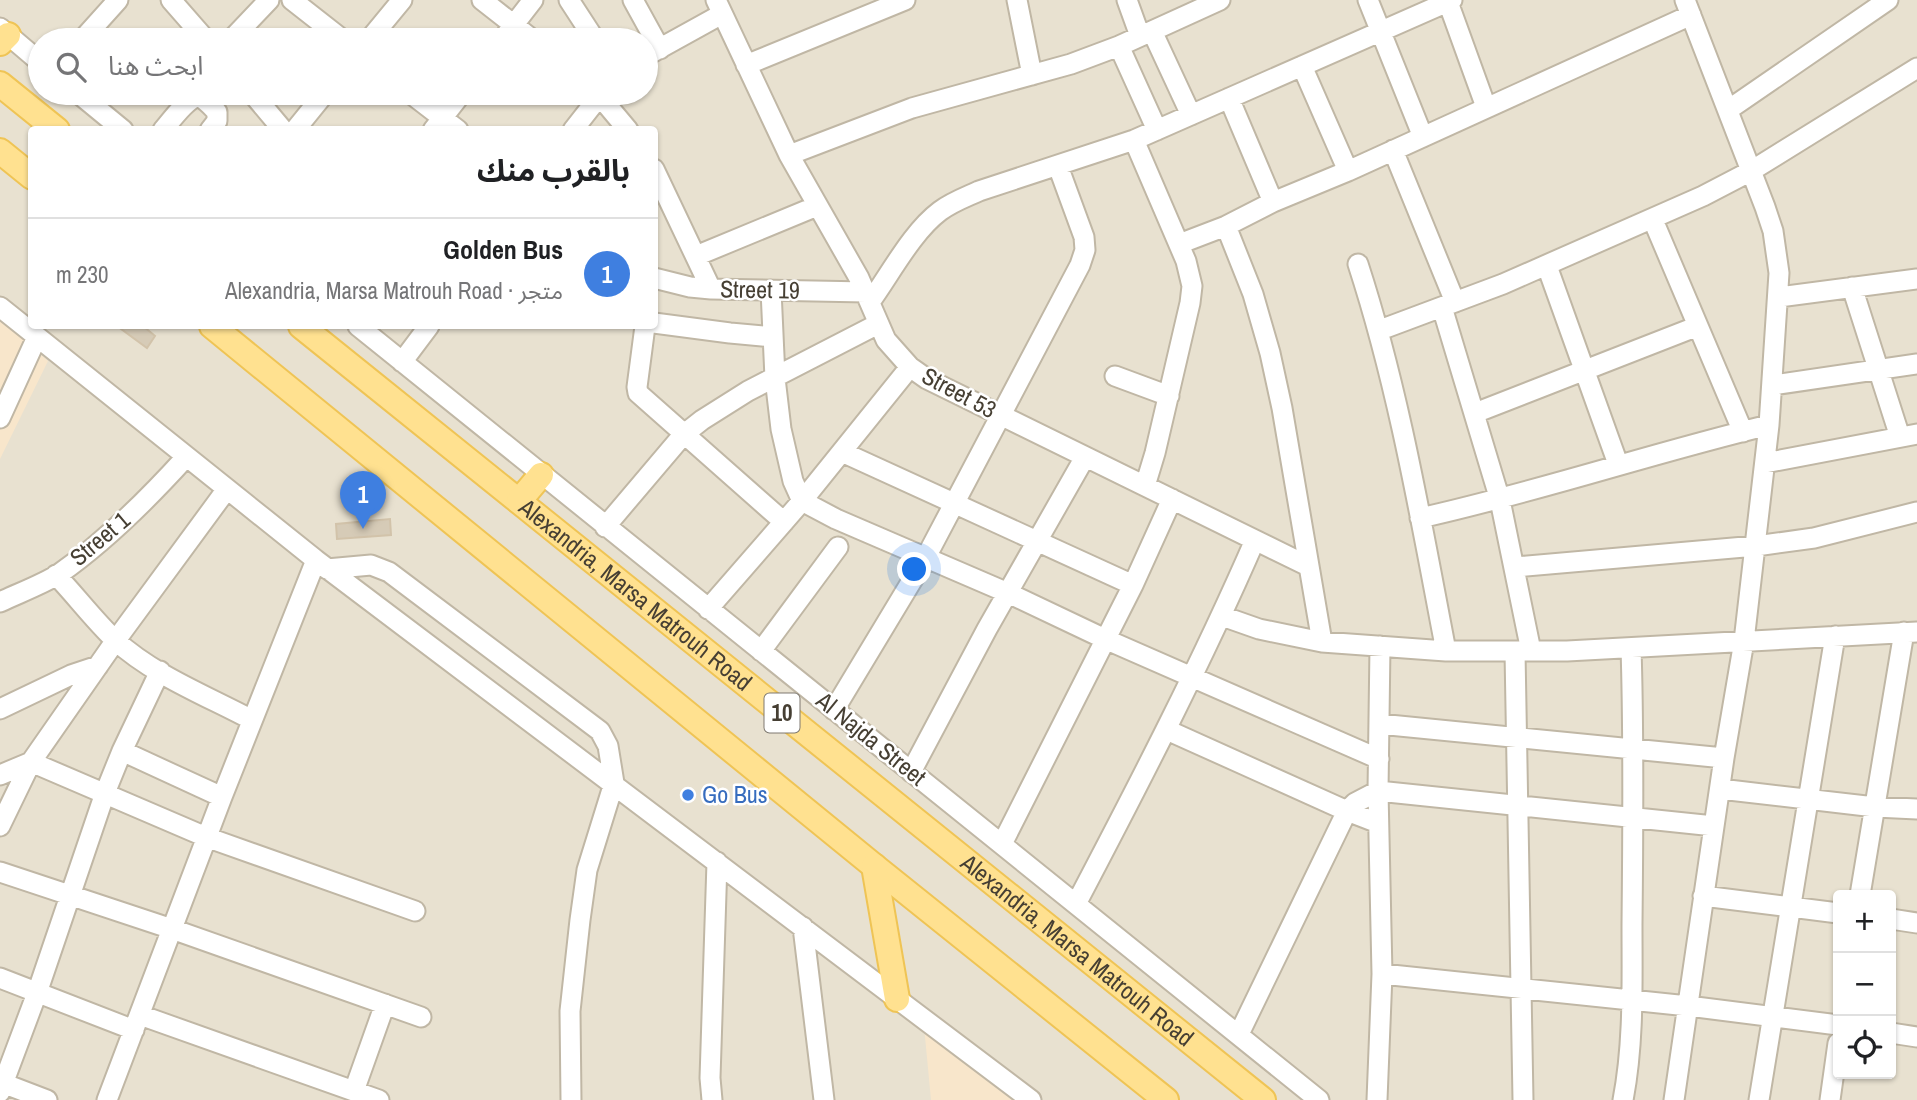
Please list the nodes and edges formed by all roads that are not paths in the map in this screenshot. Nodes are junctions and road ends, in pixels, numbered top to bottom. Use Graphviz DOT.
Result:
graph roads {
  1 [pos="118,0"];
  2 [pos="171,0"];
  3 [pos="269,0"];
  4 [pos="292,0"];
  5 [pos="402,0"];
  6 [pos="482,0"];
  7 [pos="533,0"];
  8 [pos="569,0"];
  9 [pos="633,0"];
  10 [pos="905,0"];
  11 [pos="1017,0"];
  12 [pos="1127,0"];
  13 [pos="1368,0"];
  14 [pos="1888,0"];
  15 [pos="1450,1"];
  16 [pos="1211,2"];
  17 [pos="719,7"];
  18 [pos="1688,8"];
  19 [pos="93,28"];
  20 [pos="196,28"];
  21 [pos="242,28"];
  22 [pos="328,28"];
  23 [pos="379,28"];
  24 [pos="504,28"];
  25 [pos="512,28"];
  26 [pos="587,28"];
  27 [pos="644,28"];
  28 [pos="1381,31"];
  29 [pos="1146,34"];
  30 [pos="3,35"];
  31 [pos="1119,46"];
  32 [pos="658,49"];
  33 [pos="28,53"];
  34 [pos="746,65"];
  35 [pos="1302,66"];
  36 [pos="1917,68"];
  37 [pos="1032,75"];
  38 [pos="0,84"];
  39 [pos="1229,98"];
  40 [pos="93,105"];
  41 [pos="186,105"];
  42 [pos="208,105"];
  43 [pos="262,105"];
  44 [pos="315,105"];
  45 [pos="422,105"];
  46 [pos="455,105"];
  47 [pos="591,105"];
  48 [pos="608,105"];
  49 [pos="1486,107"];
  50 [pos="1728,110"];
  51 [pos="1191,115"];
  52 [pos="52,126"];
  53 [pos="118,126"];
  54 [pos="167,126"];
  55 [pos="213,126"];
  56 [pos="280,126"];
  57 [pos="298,126"];
  58 [pos="444,126"];
  59 [pos="576,126"];
  60 [pos="625,126"];
  61 [pos="1157,130"];
  62 [pos="1423,136"];
  63 [pos="1134,140"];
  64 [pos="1393,150"];
  65 [pos="0,151"];
  66 [pos="789,155"];
  67 [pos="1058,166"];
  68 [pos="1348,171"];
  69 [pos="1752,171"];
  70 [pos="28,174"];
  71 [pos="658,177"];
  72 [pos="1273,202"];
  73 [pos="817,205"];
  74 [pos="1653,220"];
  75 [pos="1226,226"];
  76 [pos="1179,244"];
  77 [pos="696,256"];
  78 [pos="1358,264"];
  79 [pos="1547,266"];
  80 [pos="658,279"];
  81 [pos="1917,279"];
  82 [pos="1852,287"];
  83 [pos="711,289"];
  84 [pos="771,290"];
  85 [pos="1779,296"];
  86 [pos="868,297"];
  87 [pos="1448,304"];
  88 [pos="0,307"];
  89 [pos="658,324"];
  90 [pos="878,324"];
  91 [pos="1698,326"];
  92 [pos="216,329"];
  93 [pos="306,329"];
  94 [pos="362,329"];
  95 [pos="427,329"];
  96 [pos="645,329"];
  97 [pos="1380,330"];
  98 [pos="37,337"];
  99 [pos="773,337"];
  100 [pos="402,362"];
  101 [pos="1917,364"];
  102 [pos="910,367"];
  103 [pos="1584,369"];
  104 [pos="1879,370"];
  105 [pos="1115,376"];
  106 [pos="775,378"];
  107 [pos="1773,385"];
  108 [pos="1168,396"];
  109 [pos="1475,412"];
  110 [pos="1002,416"];
  111 [pos="0,418"];
  112 [pos="1769,425"];
  113 [pos="1743,432"];
  114 [pos="683,435"];
  115 [pos="1912,438"];
  116 [pos="842,452"];
  117 [pos="186,457"];
  118 [pos="1085,457"];
  119 [pos="1765,463"];
  120 [pos="1618,464"];
  121 [pos="541,475"];
  122 [pos="1145,486"];
  123 [pos="227,489"];
  124 [pos="1172,499"];
  125 [pos="802,500"];
  126 [pos="1500,500"];
  127 [pos="519,501"];
  128 [pos="955,503"];
  129 [pos="1917,512"];
  130 [pos="1420,518"];
  131 [pos="784,522"];
  132 [pos="605,527"];
  133 [pos="1255,540"];
  134 [pos="1037,541"];
  135 [pos="838,547"];
  136 [pos="1756,547"];
  137 [pos="925,559"];
  138 [pos="321,565"];
  139 [pos="1308,566"];
  140 [pos="1516,567"];
  141 [pos="56,575"];
  142 [pos="1133,585"];
  143 [pos="1008,593"];
  144 [pos="0,602"];
  145 [pos="708,609"];
  146 [pos="1222,616"];
  147 [pos="1910,632"];
  148 [pos="1835,636"];
  149 [pos="1105,639"];
  150 [pos="116,640"];
  151 [pos="1745,641"];
  152 [pos="1322,642"];
  153 [pos="1380,646"];
  154 [pos="1631,648"];
  155 [pos="761,651"];
  156 [pos="1446,651"];
  157 [pos="1523,651"];
  158 [pos="98,666"];
  159 [pos="160,671"];
  160 [pos="1192,677"];
  161 [pos="0,709"];
  162 [pos="834,710"];
  163 [pos="252,720"];
  164 [pos="1379,724"];
  165 [pos="1167,730"];
  166 [pos="1517,737"];
  167 [pos="1634,749"];
  168 [pos="122,751"];
  169 [pos="1724,758"];
  170 [pos="1379,759"];
  171 [pos="31,762"];
  172 [pos="911,772"];
  173 [pos="0,775"];
  174 [pos="614,783"];
  175 [pos="1720,789"];
  176 [pos="1378,791"];
  177 [pos="105,793"];
  178 [pos="222,797"];
  179 [pos="1809,798"];
  180 [pos="1518,806"];
  181 [pos="1875,807"];
  182 [pos="1917,809"];
  183 [pos="1347,811"];
  184 [pos="1633,819"];
  185 [pos="1378,823"];
  186 [pos="0,826"];
  187 [pos="1714,826"];
  188 [pos="206,837"];
  189 [pos="1002,845"];
  190 [pos="717,862"];
  191 [pos="874,866"];
  192 [pos="0,872"];
  193 [pos="1861,890"];
  194 [pos="70,895"];
  195 [pos="1703,896"];
  196 [pos="1076,904"];
  197 [pos="1791,908"];
  198 [pos="415,911"];
  199 [pos="1833,912"];
  200 [pos="1896,920"];
  201 [pos="1917,923"];
  202 [pos="803,927"];
  203 [pos="172,929"];
  204 [pos="1382,974"];
  205 [pos="0,978"];
  206 [pos="1521,988"];
  207 [pos="37,993"];
  208 [pos="897,999"];
  209 [pos="1632,1001"];
  210 [pos="385,1004"];
  211 [pos="1688,1006"];
  212 [pos="1773,1015"];
  213 [pos="421,1017"];
  214 [pos="137,1023"];
  215 [pos="1833,1024"];
  216 [pos="1238,1034"];
  217 [pos="1896,1034"];
  218 [pos="1917,1037"];
  219 [pos="1833,1079"];
  220 [pos="1,1086"];
  221 [pos="354,1091"];
  222 [pos="47,1100"];
  223 [pos="107,1100"];
  224 [pos="379,1100"];
  225 [pos="571,1100"];
  226 [pos="712,1100"];
  227 [pos="824,1100"];
  228 [pos="1031,1100"];
  229 [pos="1166,1100"];
  230 [pos="1263,1100"];
  231 [pos="1319,1100"];
  232 [pos="1377,1100"];
  233 [pos="1523,1100"];
  234 [pos="1623,1100"];
  235 [pos="1674,1100"];
  236 [pos="1759,1100"];
  237 [pos="1830,1100"];
  1 -- 19 [label="street"];
  2 -- 20 [label="street"];
  3 -- 21 [label="street"];
  4 -- 22 [label="street"];
  5 -- 23 [label="street"];
  6 -- 24 [label="street"];
  7 -- 25 [label="street"];
  8 -- 26 [label="street"];
  9 -- 27 [label="street"];
  10 -- 34 [label="street"];
  11 -- 37 [label="street"];
  12 -- 29 [label="street"];
  13 -- 28 [label="street"];
  14 -- 50 [label="street"];
  15 -- 28 [label="street"];
  15 -- 49 [label="street"];
  16 -- 29 [label="street"];
  17 -- 32 [label="street"];
  17 -- 34 [label="street, Street 53"];
  18 -- 49 [label="street"];
  18 -- 50 [label="street"];
  28 -- 35 [label="street"];
  28 -- 62 [label="street"];
  29 -- 31 [label="street"];
  29 -- 51 [label="street"];
  30 -- 33 [label="street"];
  31 -- 37 [label="street"];
  31 -- 61 [label="street"];
  34 -- 66 [label="street, Street 53"];
  35 -- 39 [label="street"];
  35 -- 68 [label="street"];
  36 -- 69 [label="street"];
  37 -- 66 [label="street"];
  38 -- 52 [label="main road"];
  39 -- 51 [label="street"];
  39 -- 72 [label="street"];
  40 -- 53 [label="street"];
  41 -- 54 [label="street"];
  42 -- 55 [label="street"];
  43 -- 56 [label="street"];
  44 -- 57 [label="street"];
  45 -- 58 [label="street"];
  46 -- 58 [label="street"];
  47 -- 59 [label="street"];
  48 -- 60 [label="street"];
  49 -- 62 [label="street"];
  50 -- 69 [label="street"];
  51 -- 61 [label="street"];
  61 -- 63 [label="street"];
  62 -- 64 [label="street"];
  63 -- 67 [label="street"];
  63 -- 76 [label="street"];
  64 -- 68 [label="street"];
  64 -- 87 [label="street"];
  65 -- 70 [label="main road"];
  66 -- 73 [label="street, Street 53"];
  67 -- 86 [label="street"];
  67 -- 110 [label="street"];
  68 -- 72 [label="street"];
  69 -- 74 [label="street"];
  69 -- 85 [label="street"];
  71 -- 77 [label="street"];
  72 -- 75 [label="street"];
  73 -- 77 [label="street"];
  73 -- 86 [label="street, Street 53"];
  74 -- 79 [label="street"];
  74 -- 91 [label="street"];
  75 -- 76 [label="street"];
  75 -- 139 [label="street"];
  76 -- 108 [label="street"];
  77 -- 83 [label="street"];
  78 -- 97 [label="street"];
  79 -- 87 [label="street"];
  79 -- 103 [label="street"];
  80 -- 83 [label="street, Street 19"];
  81 -- 82 [label="street"];
  82 -- 85 [label="street"];
  82 -- 104 [label="street"];
  83 -- 84 [label="street, Street 19"];
  84 -- 86 [label="street, Street 19"];
  84 -- 99 [label="street"];
  85 -- 107 [label="street"];
  86 -- 90 [label="street, Street 53"];
  87 -- 97 [label="street"];
  87 -- 109 [label="street"];
  88 -- 98 [label="street"];
  89 -- 99 [label="street"];
  90 -- 102 [label="street, Street 53"];
  90 -- 106 [label="street"];
  91 -- 103 [label="street"];
  91 -- 113 [label="street"];
  92 -- 191 [label="main road, 10"];
  93 -- 127 [label="main road, Alexandria, Marsa Matrouh Road / 10"];
  94 -- 100 [label="street, Al Najda Street"];
  95 -- 100 [label="street"];
  96 -- 114 [label="street"];
  97 -- 130 [label="street"];
  98 -- 111 [label="street"];
  98 -- 117 [label="street"];
  99 -- 106 [label="street"];
  100 -- 121 [label="street, Al Najda Street"];
  101 -- 104 [label="street"];
  102 -- 110 [label="street, Street 53"];
  102 -- 116 [label="street"];
  103 -- 109 [label="street"];
  103 -- 120 [label="street"];
  104 -- 107 [label="street"];
  104 -- 115 [label="street"];
  105 -- 108 [label="street"];
  106 -- 114 [label="street"];
  106 -- 125 [label="street"];
  107 -- 112 [label="street"];
  108 -- 122 [label="street"];
  109 -- 126 [label="street"];
  110 -- 118 [label="street, Street 53"];
  110 -- 128 [label="street"];
  112 -- 113 [label="street"];
  112 -- 119 [label="street"];
  113 -- 120 [label="street"];
  114 -- 131 [label="street"];
  114 -- 132 [label="street"];
  115 -- 119 [label="street"];
  116 -- 125 [label="street"];
  116 -- 128 [label="street"];
  117 -- 123 [label="street"];
  117 -- 141 [label="street, Street 1"];
  118 -- 122 [label="street, Street 53"];
  118 -- 134 [label="street"];
  119 -- 136 [label="street"];
  120 -- 126 [label="street"];
  121 -- 127 [label="main road"];
  121 -- 132 [label="street, Al Najda Street"];
  122 -- 124 [label="street, Street 53"];
  123 -- 138 [label="street"];
  123 -- 150 [label="street"];
  124 -- 133 [label="street, Street 53"];
  124 -- 142 [label="street"];
  125 -- 131 [label="street"];
  125 -- 137 [label="street"];
  126 -- 130 [label="street"];
  126 -- 140 [label="street"];
  127 -- 230 [label="main road, Alexandria, Marsa Matrouh Road / 10"];
  128 -- 134 [label="street"];
  128 -- 137 [label="street"];
  129 -- 136 [label="street"];
  130 -- 156 [label="street"];
  131 -- 145 [label="street"];
  132 -- 145 [label="street, Al Najda Street"];
  133 -- 139 [label="street, Street 53"];
  133 -- 146 [label="street"];
  134 -- 142 [label="street"];
  134 -- 143 [label="street"];
  135 -- 155 [label="street"];
  136 -- 140 [label="street"];
  136 -- 151 [label="street"];
  137 -- 143 [label="street"];
  137 -- 162 [label="street"];
  138 -- 163 [label="street"];
  138 -- 174 [label="street"];
  138 -- 174 [label="street"];
  139 -- 152 [label="street"];
  140 -- 157 [label="street"];
  141 -- 144 [label="street, Street 1"];
  141 -- 150 [label="street"];
  142 -- 149 [label="street"];
  143 -- 149 [label="street"];
  143 -- 172 [label="street"];
  145 -- 155 [label="street, Al Najda Street"];
  146 -- 152 [label="street"];
  146 -- 160 [label="street"];
  147 -- 148 [label="street"];
  147 -- 181 [label="street"];
  148 -- 151 [label="street"];
  148 -- 179 [label="street"];
  149 -- 160 [label="street"];
  149 -- 189 [label="street"];
  150 -- 158 [label="street"];
  150 -- 159 [label="street"];
  151 -- 154 [label="street"];
  151 -- 169 [label="street"];
  152 -- 153 [label="street"];
  153 -- 156 [label="street"];
  153 -- 164 [label="street"];
  154 -- 157 [label="street"];
  154 -- 167 [label="street"];
  155 -- 162 [label="street, Al Najda Street"];
  156 -- 157 [label="street"];
  157 -- 166 [label="street"];
  158 -- 161 [label="street"];
  158 -- 171 [label="street"];
  159 -- 163 [label="street"];
  159 -- 168 [label="street"];
  160 -- 165 [label="street"];
  160 -- 170 [label="street"];
  162 -- 172 [label="street, Al Najda Street"];
  163 -- 178 [label="street"];
  164 -- 166 [label="street"];
  164 -- 170 [label="street"];
  165 -- 183 [label="street"];
  165 -- 196 [label="street"];
  166 -- 167 [label="street"];
  166 -- 180 [label="street"];
  167 -- 169 [label="street"];
  167 -- 184 [label="street"];
  168 -- 177 [label="street"];
  168 -- 178 [label="street"];
  169 -- 175 [label="street"];
  170 -- 176 [label="street"];
  171 -- 173 [label="street"];
  171 -- 177 [label="street"];
  171 -- 186 [label="street"];
  172 -- 189 [label="street, Al Najda Street"];
  174 -- 190 [label="street"];
  174 -- 225 [label="street"];
  175 -- 179 [label="street"];
  175 -- 187 [label="street"];
  176 -- 180 [label="street"];
  176 -- 183 [label="street"];
  176 -- 185 [label="street"];
  177 -- 188 [label="street"];
  177 -- 194 [label="street"];
  178 -- 188 [label="street"];
  179 -- 181 [label="street"];
  179 -- 197 [label="street"];
  180 -- 184 [label="street"];
  180 -- 206 [label="street"];
  181 -- 182 [label="street"];
  181 -- 193 [label="street"];
  183 -- 185 [label="street"];
  183 -- 216 [label="street"];
  184 -- 187 [label="street"];
  184 -- 209 [label="street"];
  185 -- 204 [label="street"];
  187 -- 195 [label="street"];
  188 -- 198 [label="street"];
  188 -- 203 [label="street"];
  189 -- 196 [label="street, Al Najda Street"];
  190 -- 202 [label="street"];
  190 -- 226 [label="street"];
  191 -- 208 [label="main road"];
  191 -- 229 [label="main road, 10"];
  192 -- 194 [label="street"];
  194 -- 203 [label="street"];
  194 -- 207 [label="street"];
  195 -- 197 [label="street"];
  195 -- 211 [label="street"];
  196 -- 216 [label="street, Al Najda Street"];
  197 -- 199 [label="street"];
  197 -- 212 [label="street"];
  200 -- 201 [label="street"];
  202 -- 208 [label="street"];
  202 -- 227 [label="street"];
  203 -- 210 [label="street"];
  203 -- 214 [label="street"];
  204 -- 206 [label="street"];
  204 -- 232 [label="street"];
  205 -- 207 [label="street"];
  206 -- 209 [label="street"];
  206 -- 233 [label="street"];
  207 -- 214 [label="street"];
  207 -- 220 [label="street"];
  208 -- 228 [label="street"];
  209 -- 211 [label="street"];
  209 -- 234 [label="street"];
  210 -- 213 [label="street"];
  210 -- 221 [label="street"];
  211 -- 212 [label="street"];
  211 -- 235 [label="street"];
  212 -- 215 [label="street"];
  212 -- 236 [label="street"];
  214 -- 221 [label="street"];
  214 -- 223 [label="street"];
  216 -- 231 [label="street, Al Najda Street"];
  217 -- 218 [label="street"];
  219 -- 237 [label="street"];
  220 -- 222 [label="street"];
  221 -- 224 [label="street"];
}
